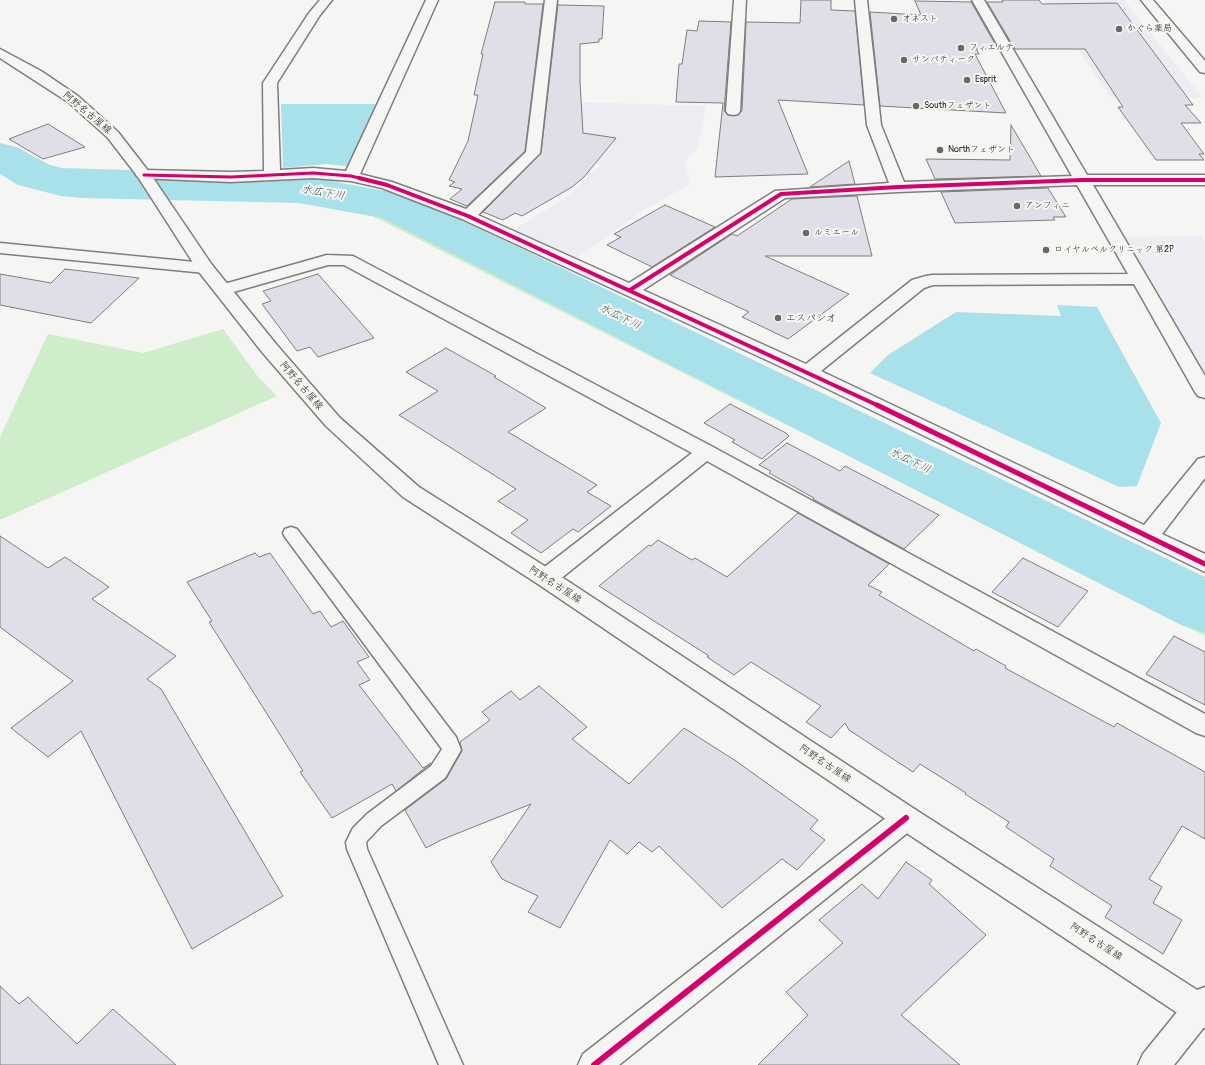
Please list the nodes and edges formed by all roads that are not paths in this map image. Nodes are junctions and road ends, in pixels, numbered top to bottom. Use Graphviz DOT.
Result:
graph roads {
  1 [pos="326,0"];
  2 [pos="432,0"];
  3 [pos="552,0"];
  4 [pos="740,0"];
  5 [pos="861,0"];
  6 [pos="978,0"];
  7 [pos="1147,0"];
  8 [pos="0,53"];
  9 [pos="1205,69"];
  10 [pos="733,111"];
  11 [pos="272,174"];
  12 [pos="351,176"];
  13 [pos="1082,180"];
  14 [pos="1205,180"];
  15 [pos="148,182"];
  16 [pos="898,187"];
  17 [pos="468,216"];
  18 [pos="0,248"];
  19 [pos="205,268"];
  20 [pos="1140,279"];
  21 [pos="223,290"];
  22 [pos="630,290"];
  23 [pos="808,372"];
  24 [pos="1205,392"];
  25 [pos="706,452"];
  26 [pos="1205,464"];
  27 [pos="291,533"];
  28 [pos="1148,536"];
  29 [pos="1205,564"];
  30 [pos="546,578"];
  31 [pos="1205,726"];
  32 [pos="906,818"];
  33 [pos="1203,1008"];
  34 [pos="451,1065"];
  35 [pos="594,1065"];
  36 [pos="1154,1065"];
  1 -- 11 [label="street"];
  2 -- 12 [label="street"];
  3 -- 17 [label="street"];
  4 -- 10 [label="street"];
  5 -- 16 [label="street"];
  6 -- 13 [label="street"];
  7 -- 9 [label="street"];
  8 -- 15 [label="street, 阿野名古屋線"];
  11 -- 12 [label="street"];
  11 -- 15 [label="street"];
  12 -- 17 [label="street"];
  13 -- 14 [label="street"];
  13 -- 16 [label="street"];
  13 -- 20 [label="street"];
  15 -- 19 [label="street, 阿野名古屋線"];
  16 -- 22 [label="street"];
  17 -- 22 [label="street"];
  18 -- 19 [label="street"];
  19 -- 21 [label="street, 阿野名古屋線"];
  20 -- 23 [label="street"];
  20 -- 24 [label="street"];
  21 -- 25 [label="street"];
  21 -- 30 [label="street, 阿野名古屋線"];
  22 -- 23 [label="street"];
  23 -- 28 [label="street"];
  25 -- 30 [label="street"];
  25 -- 31 [label="street"];
  26 -- 28 [label="street"];
  27 -- 34 [label="lane"];
  28 -- 29 [label="street"];
  30 -- 32 [label="street, 阿野名古屋線"];
  32 -- 33 [label="street, 阿野名古屋線"];
  32 -- 35 [label="street"];
  33 -- 36 [label="street"];
}
